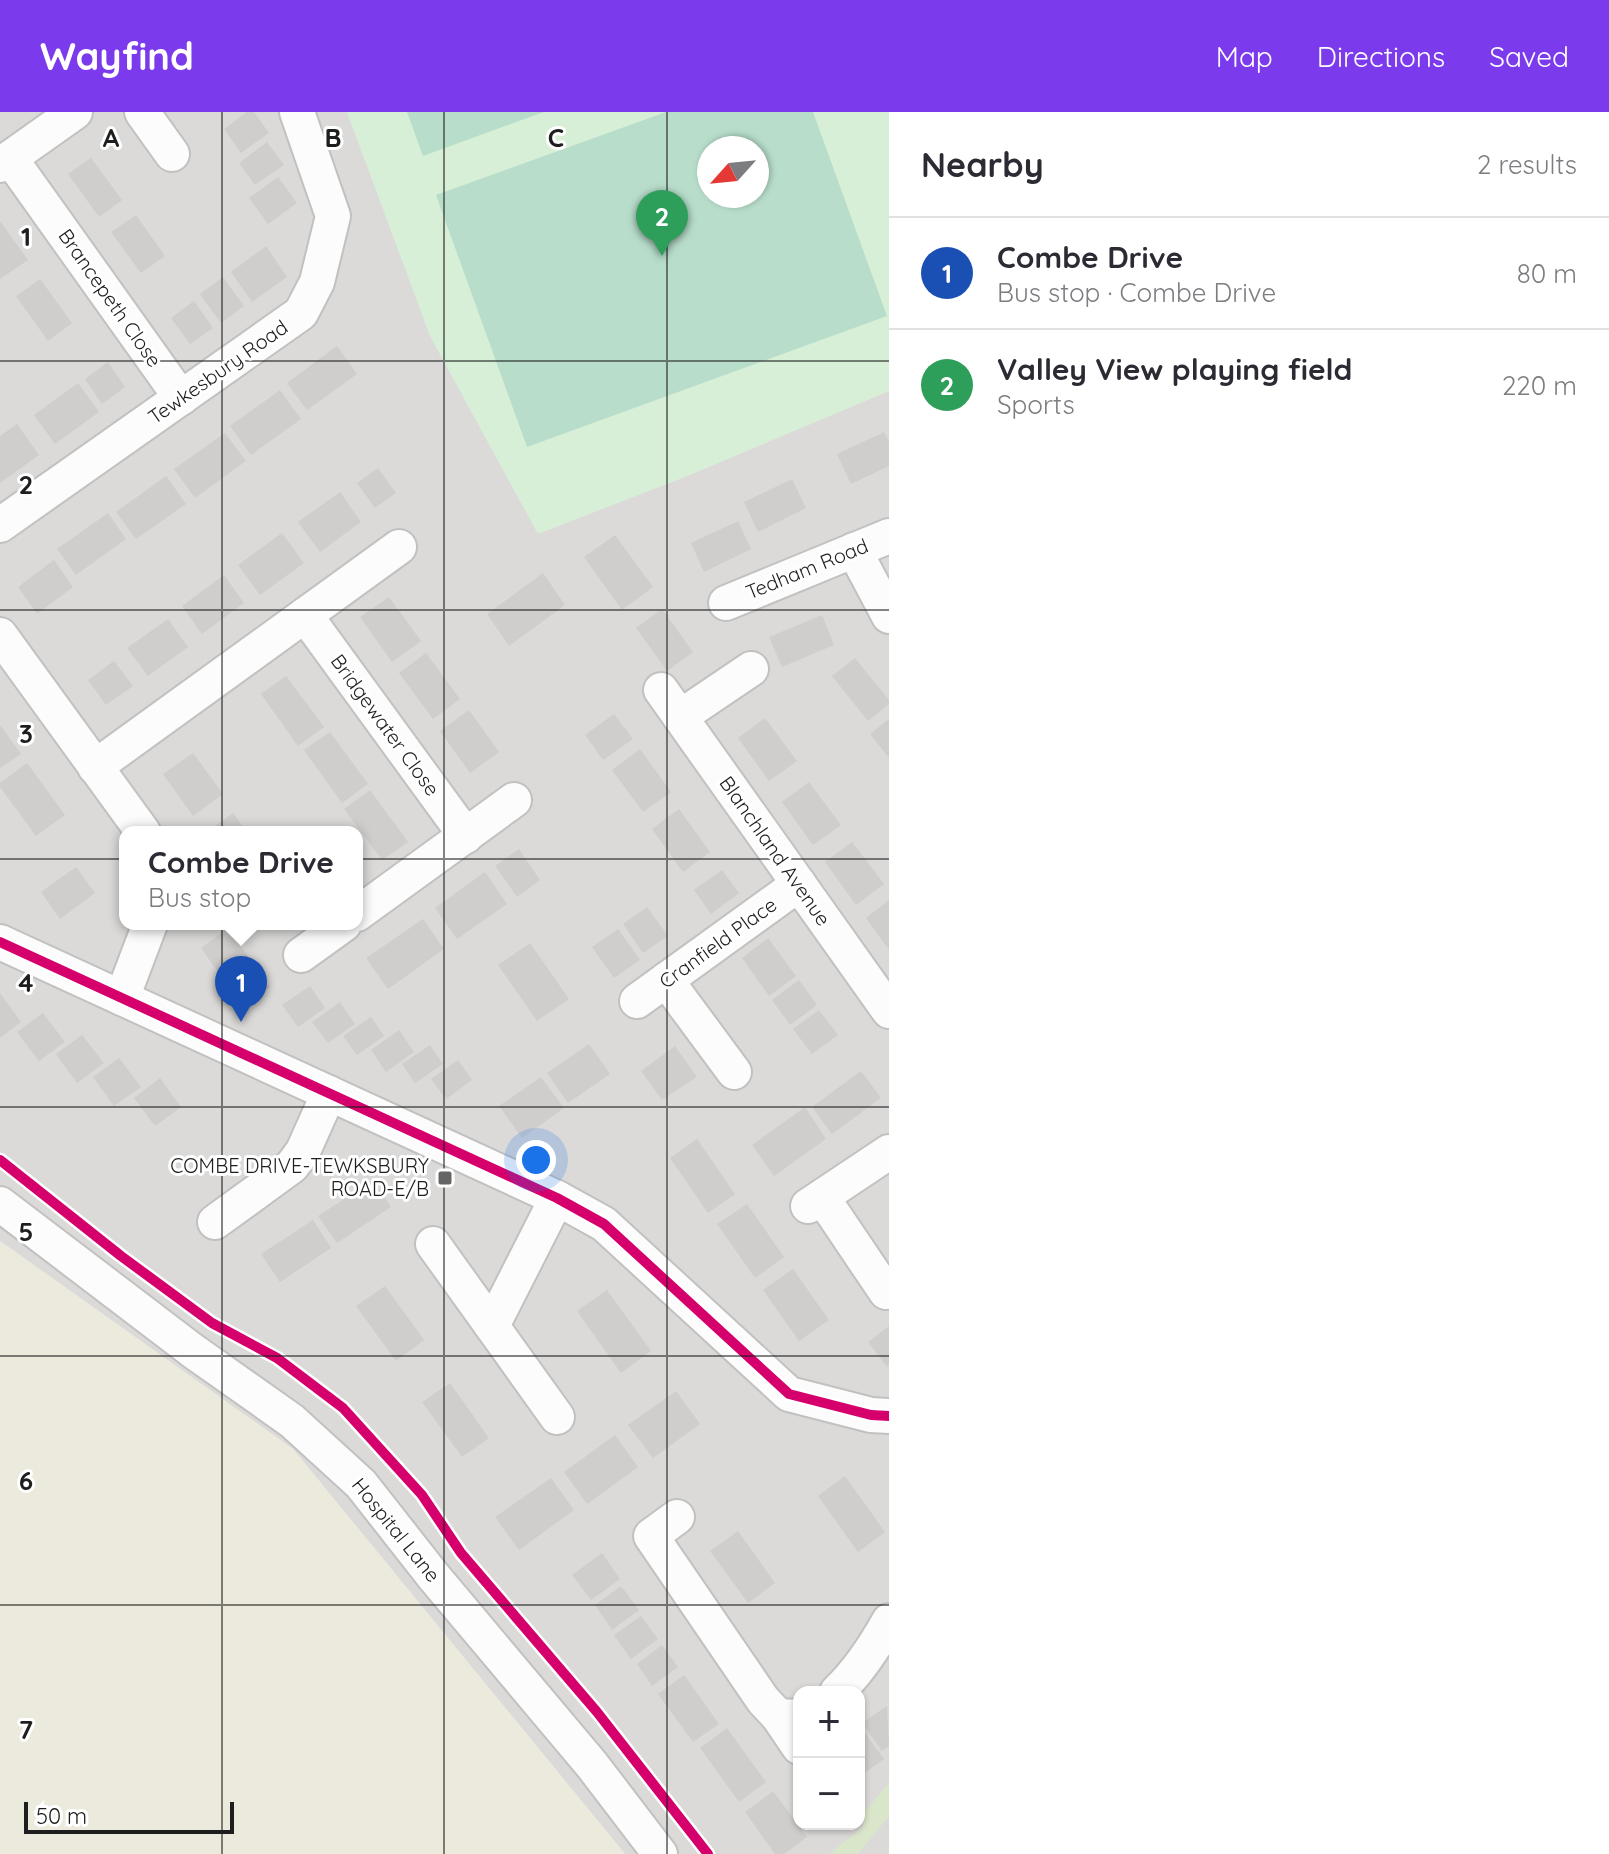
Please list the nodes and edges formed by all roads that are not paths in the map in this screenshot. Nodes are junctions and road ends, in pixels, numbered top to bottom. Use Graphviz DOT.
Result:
graph roads {
  1 [pos="75,112"];
  2 [pos="142,112"];
  3 [pos="297,112"];
  4 [pos="172,154"];
  5 [pos="5,161"];
  6 [pos="181,398"];
  7 [pos="0,525"];
  8 [pos="889,536"];
  9 [pos="399,547"];
  10 [pos="854,550"];
  11 [pos="726,603"];
  12 [pos="305,615"];
  13 [pos="889,616"];
  14 [pos="0,635"];
  15 [pos="751,669"];
  16 [pos="95,767"];
  17 [pos="514,800"];
  18 [pos="139,826"];
  19 [pos="466,836"];
  20 [pos="799,884"];
  21 [pos="363,910"];
  22 [pos="148,930"];
  23 [pos="0,942"];
  24 [pos="666,980"];
  25 [pos="122,998"];
  26 [pos="637,1001"];
  27 [pos="889,1011"];
  28 [pos="734,1072"];
  29 [pos="329,1093"];
  30 [pos="889,1152"];
  31 [pos="557,1198"];
  32 [pos="0,1204"];
  33 [pos="215,1222"];
  34 [pos="433,1244"];
  35 [pos="886,1292"];
  36 [pos="492,1326"];
  37 [pos="889,1416"];
  38 [pos="557,1417"];
  39 [pos="677,1517"];
  40 [pos="889,1621"];
  41 [pos="843,1686"];
  42 [pos="789,1716"];
  43 [pos="660,1854"];
  1 -- 5 [label="street, Brancepeth Close"];
  2 -- 4 [label="street"];
  3 -- 6 [label="street, Tewkesbury Road"];
  5 -- 6 [label="street, Brancepeth Close"];
  6 -- 7 [label="street, Tewkesbury Road"];
  8 -- 10 [label="street, Tedham Road"];
  9 -- 12 [label="street"];
  10 -- 11 [label="street, Tedham Road"];
  10 -- 13 [label="street"];
  12 -- 16 [label="street"];
  12 -- 19 [label="street, Bridgewater Close"];
  14 -- 16 [label="street"];
  15 -- 20 [label="street, Blanchland Avenue"];
  16 -- 18 [label="street"];
  17 -- 19 [label="street"];
  19 -- 21 [label="street"];
  20 -- 24 [label="street, Cranfield Place"];
  20 -- 27 [label="street, Blanchland Avenue"];
  22 -- 25 [label="street"];
  23 -- 25 [label="street"];
  24 -- 26 [label="street, Cranfield Place"];
  24 -- 28 [label="street"];
  25 -- 29 [label="street"];
  29 -- 31 [label="street"];
  29 -- 33 [label="street"];
  30 -- 35 [label="street"];
  31 -- 36 [label="street"];
  31 -- 37 [label="street"];
  32 -- 43 [label="street, Hospital Lane"];
  34 -- 36 [label="street"];
  36 -- 38 [label="street"];
  39 -- 42 [label="street"];
  40 -- 41 [label="street"];
}
